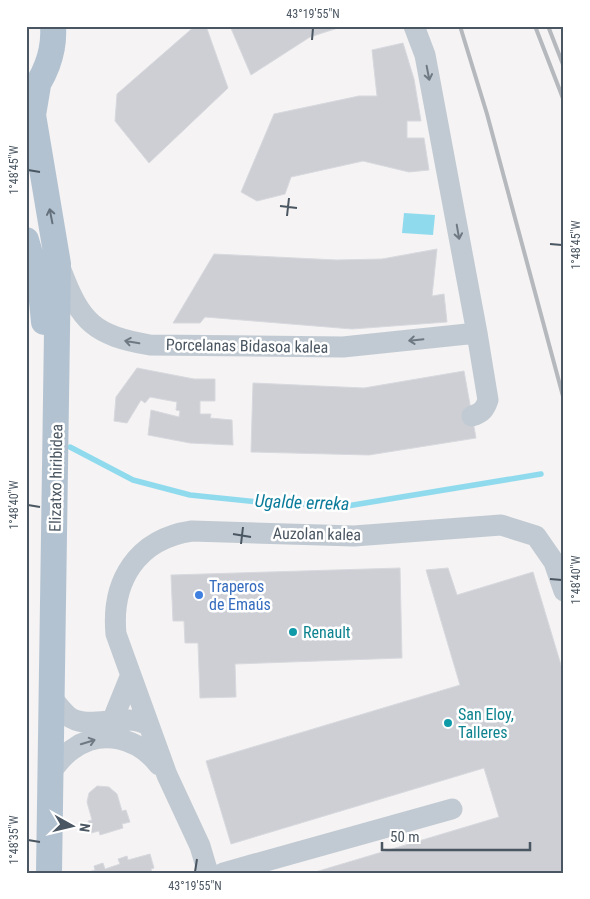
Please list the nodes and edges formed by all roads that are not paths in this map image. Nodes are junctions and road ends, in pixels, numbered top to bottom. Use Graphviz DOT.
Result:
graph roads {
  1 [pos="53,26"];
  2 [pos="414,26"];
  3 [pos="32,92"];
  4 [pos="26,240"];
  5 [pos="58,264"];
  6 [pos="476,333"];
  7 [pos="472,416"];
  8 [pos="564,591"];
  9 [pos="130,677"];
  10 [pos="52,698"];
  11 [pos="113,719"];
  12 [pos="148,725"];
  13 [pos="123,739"];
  14 [pos="51,771"];
  15 [pos="167,775"];
  16 [pos="452,809"];
  17 [pos="38,873"];
  18 [pos="49,873"];
  19 [pos="208,873"];
  20 [pos="223,873"];
  1 -- 3 [label="main road, Elizatxo hiribidea"];
  2 -- 6 [label="street, one-way"];
  5 -- 3 [label="main road, Elizatxo hiribidea, one-way"];
  4 -- 17 [label="main road, Elizatxo hiribidea"];
  6 -- 5 [label="street, Porcelanas Bidasoa kalea, one-way"];
  5 -- 10 [label="main road, Elizatxo hiribidea"];
  6 -- 7 [label="street"];
  8 -- 9 [label="street, Auzolan kalea"];
  9 -- 11 [label="street"];
  9 -- 12 [label="street, Auzolan kalea"];
  10 -- 11 [label="street"];
  10 -- 14 [label="main road, Elizatxo hiribidea"];
  11 -- 12 [label="street"];
  12 -- 13 [label="street, Auzolan kalea"];
  12 -- 15 [label="street, Auzolan kalea"];
  14 -- 13 [label="street, Auzolan kalea, one-way"];
  13 -- 15 [label="street, Auzolan kalea"];
  14 -- 18 [label="main road, Elizatxo hiribidea"];
  15 -- 19 [label="street, Auzolan kalea"];
  16 -- 20 [label="street"];
}
